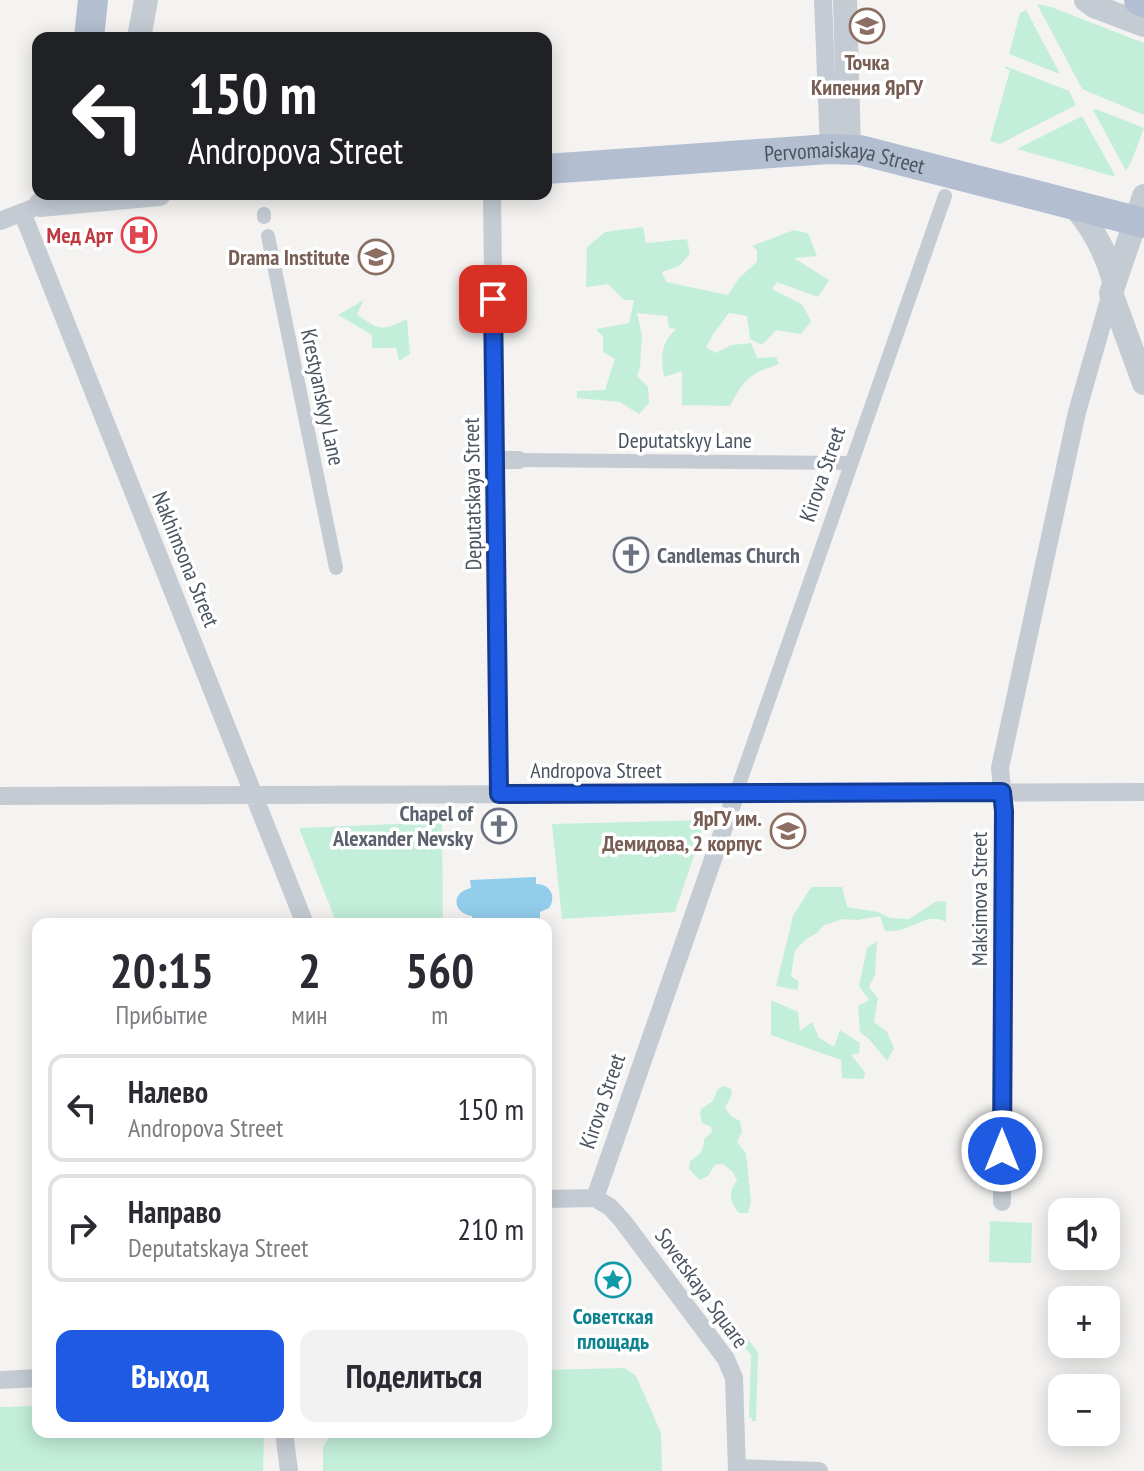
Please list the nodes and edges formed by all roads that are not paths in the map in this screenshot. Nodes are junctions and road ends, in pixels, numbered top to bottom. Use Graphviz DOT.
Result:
graph roads {
  1 [pos="93,0"];
  2 [pos="158,0"];
  3 [pos="823,0"];
  4 [pos="845,0"];
  5 [pos="1086,0"];
  6 [pos="142,19"];
  7 [pos="1144,25"];
  8 [pos="90,32"];
  9 [pos="839,149"];
  10 [pos="552,169"];
  11 [pos="945,196"];
  12 [pos="85,200"];
  13 [pos="492,200"];
  14 [pos="35,204"];
  15 [pos="1074,206"];
  16 [pos="1141,213"];
  17 [pos="0,221"];
  18 [pos="268,236"];
  19 [pos="1144,261"];
  20 [pos="1113,287"];
  21 [pos="1144,383"];
  22 [pos="495,460"];
  23 [pos="519,460"];
  24 [pos="851,463"];
  25 [pos="336,568"];
  26 [pos="1002,792"];
  27 [pos="1144,792"];
  28 [pos="736,793"];
  29 [pos="499,794"];
  30 [pos="254,795"];
  31 [pos="0,796"];
  32 [pos="303,918"];
  33 [pos="595,1198"];
  34 [pos="552,1199"];
  35 [pos="1002,1202"];
  36 [pos="32,1378"];
  37 [pos="0,1380"];
  38 [pos="285,1438"];
  39 [pos="737,1470"];
  40 [pos="289,1471"];
  41 [pos="819,1471"];
  1 -- 8 [label="main road"];
  2 -- 6 [label="street"];
  3 -- 9 [label="street"];
  4 -- 9 [label="street"];
  5 -- 7 [label="street"];
  9 -- 10 [label="main road, Pervomaiskaya Street"];
  9 -- 15 [label="main road, Pervomaiskaya Street"];
  11 -- 24 [label="street, Kirova Street"];
  12 -- 14 [label="street"];
  13 -- 22 [label="street, Deputatskaya Street"];
  14 -- 17 [label="street"];
  14 -- 30 [label="street, Nakhimsona Street"];
  15 -- 16 [label="main road, Pervomaiskaya Street"];
  15 -- 20 [label="street"];
  16 -- 20 [label="street"];
  18 -- 25 [label="street, Krestyanskyy Lane"];
  19 -- 20 [label="street"];
  20 -- 21 [label="street"];
  20 -- 26 [label="street, Maksimova Street"];
  22 -- 23 [label="street"];
  22 -- 29 [label="street, Deputatskaya Street"];
  23 -- 24 [label="street, Deputatskyy Lane"];
  24 -- 28 [label="street, Kirova Street"];
  26 -- 27 [label="street, Andropova Street"];
  26 -- 28 [label="street, Andropova Street"];
  26 -- 35 [label="street, Maksimova Street"];
  28 -- 29 [label="street, Andropova Street"];
  28 -- 33 [label="street, Kirova Street"];
  29 -- 30 [label="street, Andropova Street"];
  30 -- 31 [label="street, Andropova Street"];
  30 -- 32 [label="street, Nakhimsona Street"];
  33 -- 34 [label="street"];
  33 -- 39 [label="street, Sovetskaya Square"];
  36 -- 37 [label="street"];
  38 -- 40 [label="street"];
  39 -- 41 [label="street"];
}
